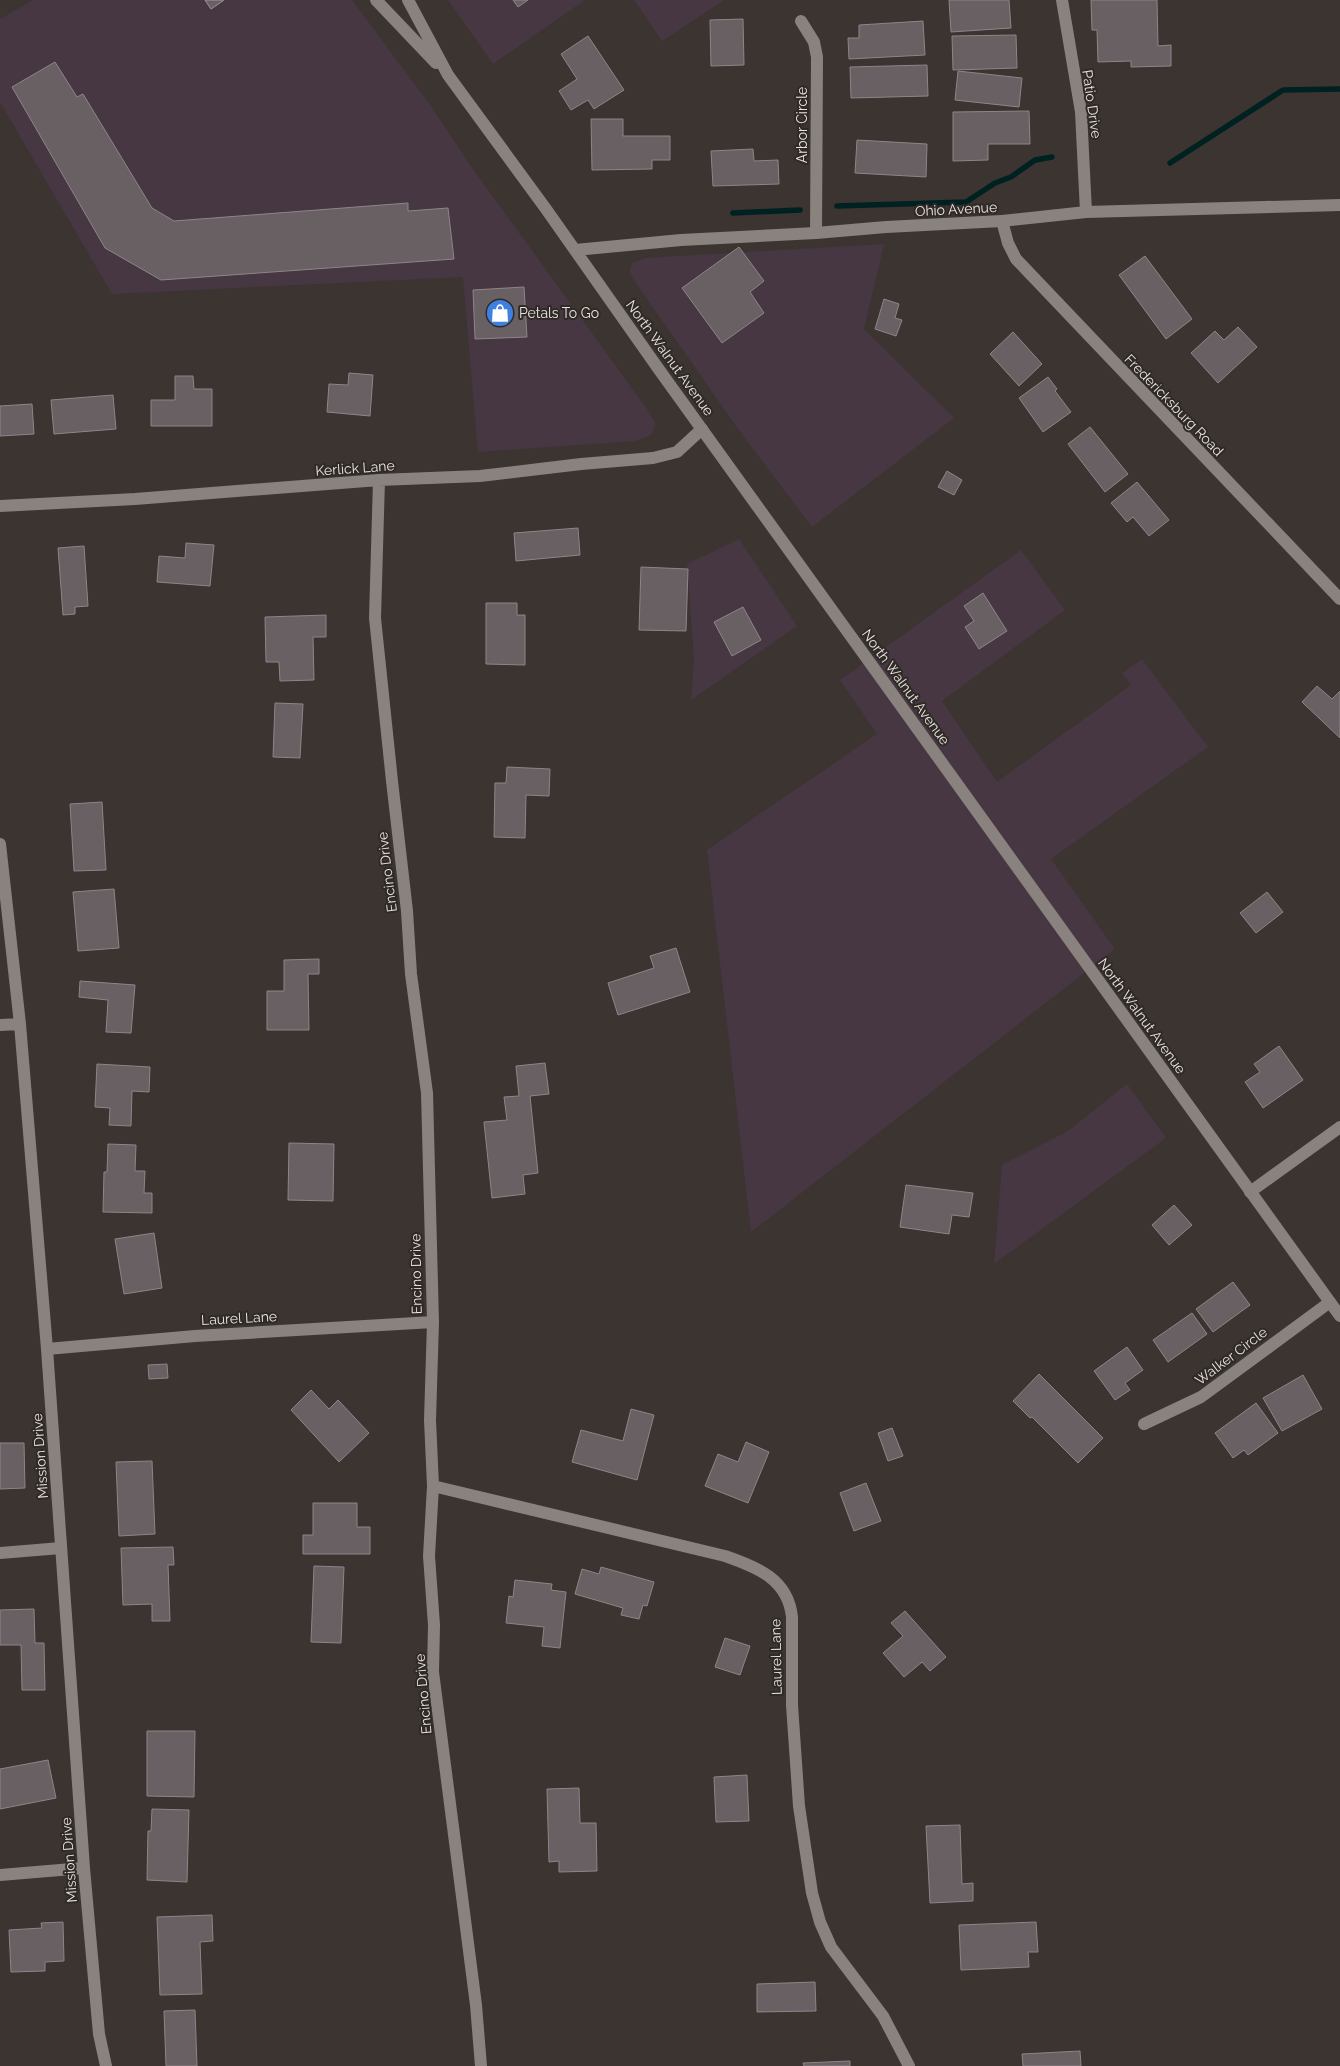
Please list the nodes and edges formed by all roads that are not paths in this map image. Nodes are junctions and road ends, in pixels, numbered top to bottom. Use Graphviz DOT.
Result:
graph roads {
  1 [pos="376,0"];
  2 [pos="408,0"];
  3 [pos="1062,0"];
  4 [pos="801,21"];
  5 [pos="448,75"];
  6 [pos="1339,205"];
  7 [pos="1086,212"];
  8 [pos="1002,221"];
  9 [pos="816,234"];
  10 [pos="575,250"];
  11 [pos="702,429"];
  12 [pos="379,480"];
  13 [pos="0,506"];
  14 [pos="1340,599"];
  15 [pos="0,844"];
  16 [pos="20,1024"];
  17 [pos="0,1025"];
  18 [pos="1340,1127"];
  19 [pos="1250,1192"];
  20 [pos="1330,1302"];
  21 [pos="1340,1316"];
  22 [pos="433,1322"];
  23 [pos="47,1350"];
  24 [pos="1144,1424"];
  25 [pos="432,1486"];
  26 [pos="61,1548"];
  27 [pos="0,1553"];
  28 [pos="84,1868"];
  29 [pos="0,1875"];
  30 [pos="106,2066"];
  31 [pos="481,2066"];
  32 [pos="909,2066"];
  1 -- 5 [label="street, North Walnut Avenue"];
  2 -- 5 [label="street, North Walnut Avenue"];
  3 -- 7 [label="street, Patio Drive"];
  4 -- 9 [label="street, Arbor Circle"];
  5 -- 10 [label="street, North Walnut Avenue"];
  6 -- 7 [label="street, Ohio Avenue"];
  7 -- 8 [label="street, Ohio Avenue"];
  8 -- 9 [label="street, Ohio Avenue"];
  8 -- 14 [label="street, Fredericksburg Road"];
  9 -- 10 [label="street, Ohio Avenue"];
  10 -- 11 [label="street, North Walnut Avenue"];
  11 -- 12 [label="street, Kerlick Lane"];
  11 -- 19 [label="street, North Walnut Avenue"];
  12 -- 13 [label="street, Kerlick Lane"];
  12 -- 22 [label="street, Encino Drive"];
  15 -- 16 [label="street, Mission Drive"];
  16 -- 17 [label="street"];
  16 -- 23 [label="street, Mission Drive"];
  18 -- 19 [label="street"];
  19 -- 20 [label="street, North Walnut Avenue"];
  20 -- 21 [label="street, North Walnut Avenue"];
  20 -- 24 [label="street, Walker Circle"];
  22 -- 23 [label="street, Laurel Lane"];
  22 -- 25 [label="street, Encino Drive"];
  23 -- 26 [label="street, Mission Drive"];
  25 -- 31 [label="street, Encino Drive"];
  25 -- 32 [label="street, Laurel Lane"];
  26 -- 27 [label="street"];
  26 -- 28 [label="street, Mission Drive"];
  28 -- 29 [label="street"];
  28 -- 30 [label="street, Mission Drive"];
}
